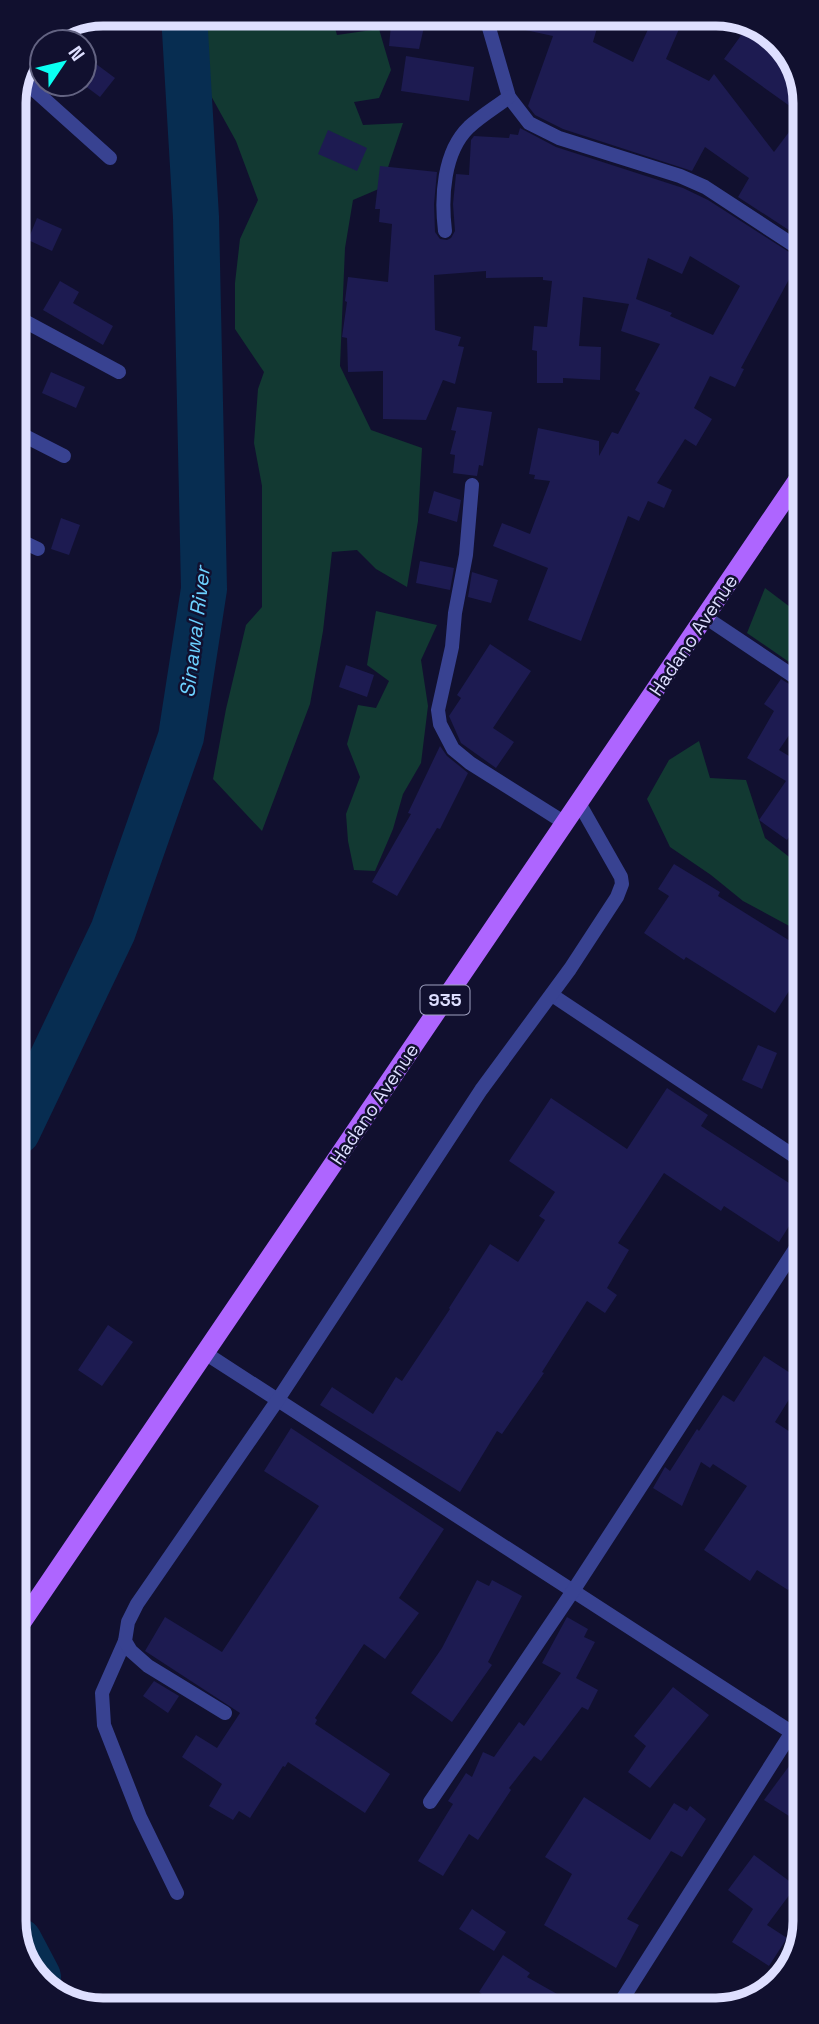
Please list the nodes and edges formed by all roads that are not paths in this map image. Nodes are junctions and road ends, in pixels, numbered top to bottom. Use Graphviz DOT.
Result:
graph roads {
  1 [pos="488,26"];
  2 [pos="29,85"];
  3 [pos="509,97"];
  4 [pos="110,158"];
  5 [pos="445,231"];
  6 [pos="793,245"];
  7 [pos="26,322"];
  8 [pos="119,372"];
  9 [pos="26,437"];
  10 [pos="64,456"];
  11 [pos="472,485"];
  12 [pos="793,487"];
  13 [pos="26,543"];
  14 [pos="38,549"];
  15 [pos="705,617"];
  16 [pos="793,676"];
  17 [pos="579,803"];
  18 [pos="565,823"];
  19 [pos="552,995"];
  20 [pos="793,1155"];
  21 [pos="793,1252"];
  22 [pos="205,1353"];
  23 [pos="277,1401"];
  24 [pos="573,1591"];
  25 [pos="26,1616"];
  26 [pos="125,1641"];
  27 [pos="225,1713"];
  28 [pos="793,1729"];
  29 [pos="791,1732"];
  30 [pos="430,1802"];
  31 [pos="177,1893"];
  32 [pos="623,1998"];
  1 -- 3 [label="street"];
  2 -- 4 [label="street"];
  3 -- 5 [label="street"];
  3 -- 6 [label="street"];
  7 -- 8 [label="street"];
  9 -- 10 [label="street"];
  11 -- 18 [label="street"];
  12 -- 15 [label="main road, Hadano Avenue / 935"];
  13 -- 14 [label="street"];
  15 -- 16 [label="street"];
  15 -- 17 [label="main road, Hadano Avenue / 935"];
  17 -- 18 [label="main road, Hadano Avenue / 935"];
  17 -- 19 [label="street"];
  18 -- 22 [label="main road, Hadano Avenue / 935"];
  19 -- 20 [label="street"];
  19 -- 23 [label="street"];
  21 -- 24 [label="street"];
  22 -- 23 [label="street"];
  22 -- 25 [label="main road, Hadano Avenue / 935"];
  23 -- 24 [label="street"];
  23 -- 26 [label="street"];
  24 -- 29 [label="street"];
  24 -- 30 [label="street"];
  26 -- 27 [label="street"];
  26 -- 31 [label="street"];
  28 -- 29 [label="street"];
  29 -- 32 [label="street"];
}
